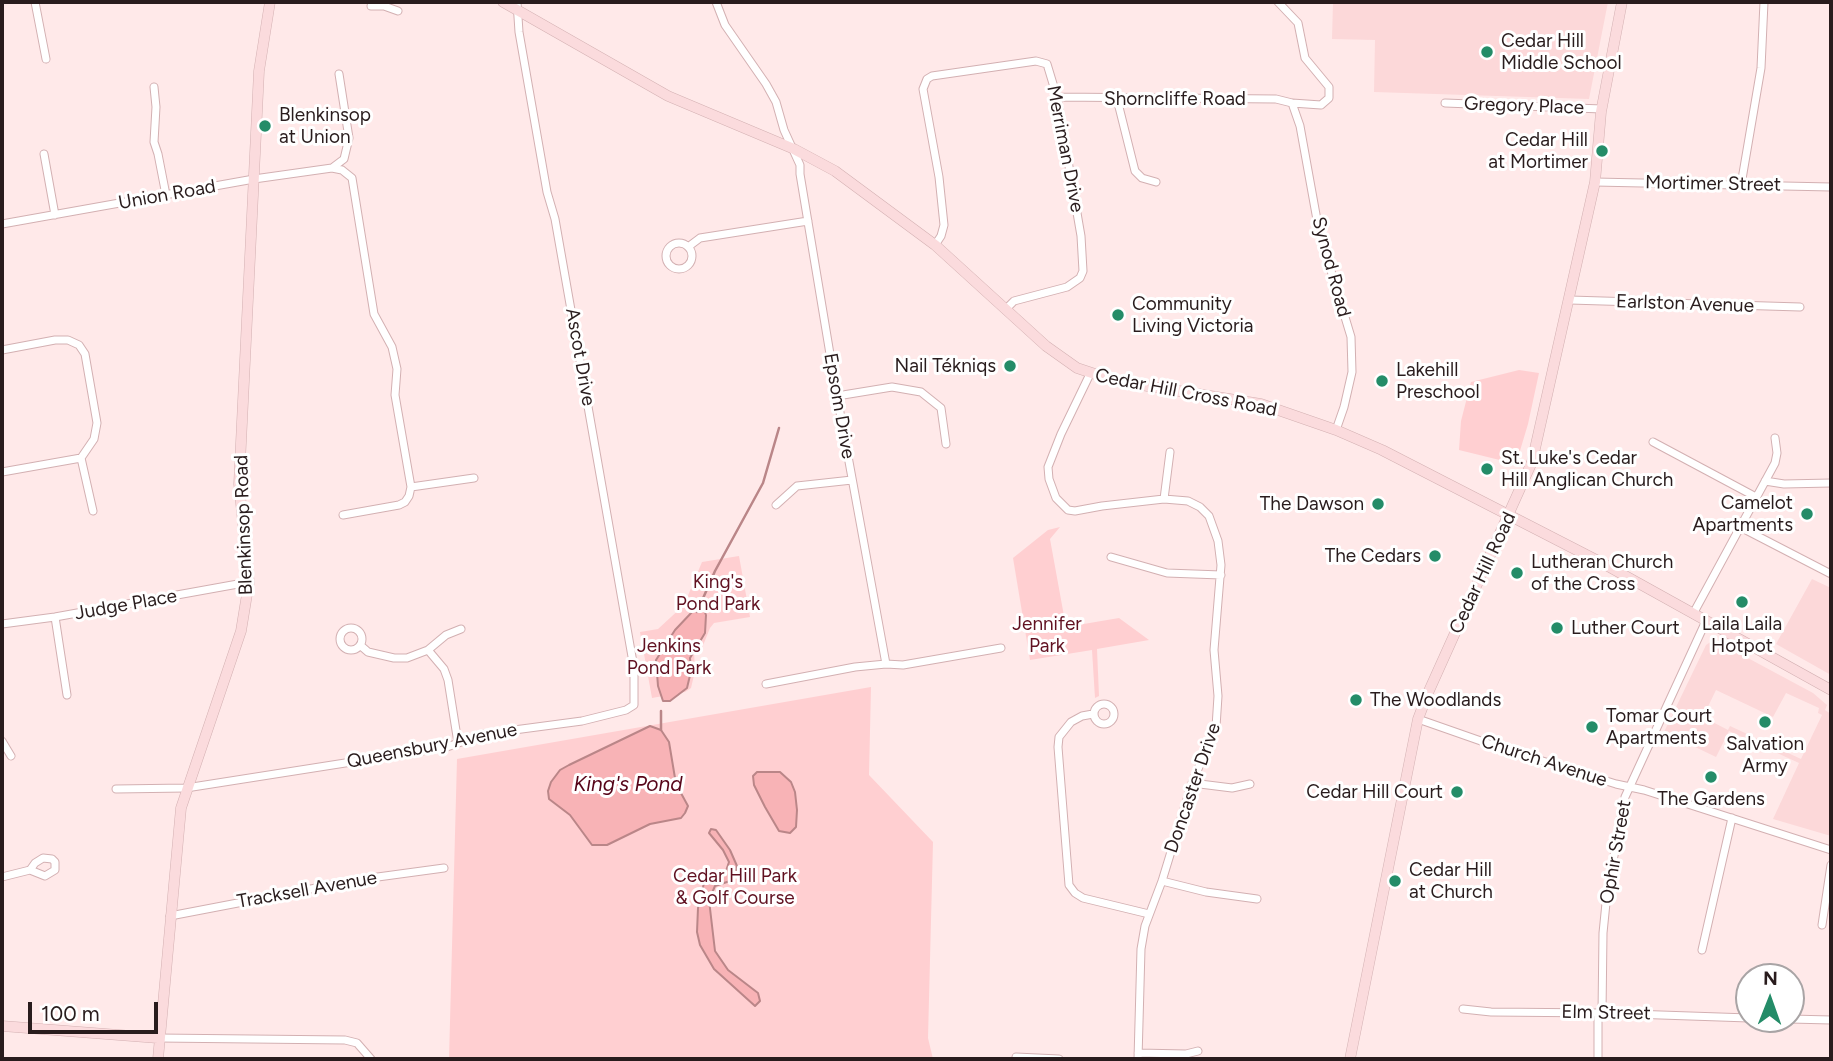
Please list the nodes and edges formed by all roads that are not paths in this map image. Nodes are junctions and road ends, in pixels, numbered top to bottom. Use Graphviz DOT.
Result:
graph roads {
  1 [pos="35,2"];
  2 [pos="270,2"];
  3 [pos="503,2"];
  4 [pos="716,2"];
  5 [pos="1278,2"];
  6 [pos="1622,2"];
  7 [pos="1764,2"];
  8 [pos="385,4"];
  9 [pos="372,6"];
  10 [pos="517,6"];
  11 [pos="398,11"];
  12 [pos="46,59"];
  13 [pos="339,74"];
  14 [pos="154,87"];
  15 [pos="1056,97"];
  16 [pos="1117,99"];
  17 [pos="1292,103"];
  18 [pos="1445,103"];
  19 [pos="1602,109"];
  20 [pos="794,149"];
  21 [pos="44,154"];
  22 [pos="332,168"];
  23 [pos="254,179"];
  24 [pos="1156,182"];
  25 [pos="1595,182"];
  26 [pos="1741,185"];
  27 [pos="1831,187"];
  28 [pos="166,195"];
  29 [pos="55,215"];
  30 [pos="808,221"];
  31 [pos="2,224"];
  32 [pos="935,245"];
  33 [pos="688,247"];
  34 [pos="1570,300"];
  35 [pos="1800,307"];
  36 [pos="1006,309"];
  37 [pos="2,350"];
  38 [pos="1090,374"];
  39 [pos="837,396"];
  40 [pos="1336,430"];
  41 [pos="1774,438"];
  42 [pos="1653,442"];
  43 [pos="946,444"];
  44 [pos="1170,452"];
  45 [pos="81,458"];
  46 [pos="2,472"];
  47 [pos="474,478"];
  48 [pos="852,480"];
  49 [pos="1765,481"];
  50 [pos="1831,483"];
  51 [pos="411,487"];
  52 [pos="1756,497"];
  53 [pos="1164,499"];
  54 [pos="776,505"];
  55 [pos="93,511"];
  56 [pos="343,515"];
  57 [pos="1510,516"];
  58 [pos="1740,527"];
  59 [pos="1111,557"];
  60 [pos="1831,574"];
  61 [pos="1221,575"];
  62 [pos="249,582"];
  63 [pos="1693,614"];
  64 [pos="55,617"];
  65 [pos="1706,621"];
  66 [pos="2,624"];
  67 [pos="461,629"];
  68 [pos="360,645"];
  69 [pos="1001,648"];
  70 [pos="428,650"];
  71 [pos="886,664"];
  72 [pos="766,684"];
  73 [pos="1831,690"];
  74 [pos="67,695"];
  75 [pos="634,705"];
  76 [pos="1093,714"];
  77 [pos="1418,719"];
  78 [pos="2,741"];
  79 [pos="458,743"];
  80 [pos="11,756"];
  81 [pos="1192,783"];
  82 [pos="1250,784"];
  83 [pos="1628,787"];
  84 [pos="186,788"];
  85 [pos="116,789"];
  86 [pos="1732,818"];
  87 [pos="1831,850"];
  88 [pos="1831,865"];
  89 [pos="444,868"];
  90 [pos="30,870"];
  91 [pos="2,877"];
  92 [pos="1162,881"];
  93 [pos="1257,899"];
  94 [pos="1149,914"];
  95 [pos="170,916"];
  96 [pos="1822,925"];
  97 [pos="1702,950"];
  98 [pos="1463,1009"];
  99 [pos="1602,1013"];
  100 [pos="1735,1018"];
  101 [pos="1805,1019"];
  102 [pos="1831,1020"];
  103 [pos="2,1026"];
  104 [pos="158,1038"];
  105 [pos="1198,1051"];
  106 [pos="1138,1056"];
  107 [pos="1016,1057"];
  108 [pos="1598,1058"];
  109 [pos="158,1059"];
  110 [pos="371,1059"];
  111 [pos="1059,1059"];
  112 [pos="1350,1059"];
  1 -- 12 [label="street"];
  2 -- 23 [label="street, Blenkinsop Road"];
  3 -- 10 [label="street, Cedar Hill Cross Road"];
  4 -- 20 [label="street, Epsom Drive"];
  5 -- 17 [label="street, Shorncliffe Road"];
  6 -- 19 [label="street, Cedar Hill Road"];
  7 -- 26 [label="street"];
  8 -- 9 [label="street"];
  8 -- 11 [label="street"];
  10 -- 20 [label="street, Cedar Hill Cross Road"];
  10 -- 75 [label="street, Ascot Drive"];
  13 -- 22 [label="street"];
  14 -- 28 [label="street"];
  15 -- 16 [label="street, Shorncliffe Road"];
  15 -- 32 [label="street, Merriman Drive"];
  15 -- 36 [label="street, Merriman Drive"];
  16 -- 17 [label="street, Shorncliffe Road"];
  16 -- 24 [label="street"];
  17 -- 40 [label="street, Synod Road"];
  18 -- 19 [label="street, Gregory Place"];
  19 -- 25 [label="street, Cedar Hill Road"];
  20 -- 30 [label="street, Epsom Drive"];
  20 -- 32 [label="street, Cedar Hill Cross Road"];
  21 -- 29 [label="street"];
  22 -- 23 [label="street, Union Road"];
  22 -- 51 [label="street"];
  23 -- 28 [label="street, Union Road"];
  23 -- 62 [label="street, Blenkinsop Road"];
  25 -- 26 [label="street, Mortimer Street"];
  25 -- 34 [label="street, Cedar Hill Road"];
  26 -- 27 [label="street, Mortimer Street"];
  28 -- 29 [label="street, Union Road"];
  29 -- 31 [label="street, Union Road"];
  30 -- 33 [label="street"];
  30 -- 39 [label="street, Epsom Drive"];
  32 -- 36 [label="street, Cedar Hill Cross Road"];
  34 -- 35 [label="street, Earlston Avenue"];
  34 -- 57 [label="street, Cedar Hill Road"];
  36 -- 38 [label="street, Cedar Hill Cross Road"];
  37 -- 45 [label="street"];
  38 -- 40 [label="street, Cedar Hill Cross Road"];
  38 -- 53 [label="street"];
  39 -- 43 [label="street"];
  39 -- 48 [label="street, Epsom Drive"];
  40 -- 57 [label="street, Cedar Hill Cross Road"];
  41 -- 49 [label="street"];
  42 -- 52 [label="street"];
  44 -- 53 [label="street"];
  45 -- 46 [label="street"];
  45 -- 55 [label="street"];
  47 -- 51 [label="street"];
  48 -- 54 [label="street"];
  48 -- 71 [label="street, Epsom Drive"];
  49 -- 50 [label="street"];
  49 -- 52 [label="street"];
  51 -- 56 [label="street"];
  52 -- 58 [label="street"];
  53 -- 61 [label="street, Doncaster Drive"];
  57 -- 63 [label="street, Cedar Hill Cross Road"];
  57 -- 77 [label="street, Cedar Hill Road"];
  58 -- 60 [label="street"];
  58 -- 63 [label="street"];
  59 -- 61 [label="street"];
  61 -- 81 [label="street, Doncaster Drive"];
  62 -- 64 [label="street, Judge Place"];
  62 -- 84 [label="street, Blenkinsop Road"];
  63 -- 65 [label="street, Cedar Hill Cross Road"];
  64 -- 66 [label="street, Judge Place"];
  64 -- 74 [label="street"];
  65 -- 73 [label="street, Cedar Hill Cross Road"];
  65 -- 83 [label="street, Ophir Street"];
  67 -- 70 [label="street"];
  68 -- 70 [label="street"];
  69 -- 71 [label="street"];
  70 -- 79 [label="street"];
  71 -- 72 [label="street"];
  75 -- 79 [label="street, Queensbury Avenue"];
  76 -- 94 [label="street"];
  77 -- 83 [label="street, Church Avenue"];
  77 -- 112 [label="street, Cedar Hill Road"];
  78 -- 80 [label="street"];
  79 -- 84 [label="street, Queensbury Avenue"];
  81 -- 82 [label="street"];
  81 -- 92 [label="street, Doncaster Drive"];
  83 -- 86 [label="street, Church Avenue"];
  83 -- 99 [label="street, Ophir Street"];
  84 -- 85 [label="street, Queensbury Avenue"];
  84 -- 95 [label="street, Blenkinsop Road"];
  86 -- 87 [label="street, Church Avenue"];
  86 -- 97 [label="street"];
  88 -- 96 [label="street"];
  89 -- 95 [label="street, Tracksell Avenue"];
  90 -- 91 [label="street"];
  92 -- 93 [label="street"];
  92 -- 94 [label="street, Doncaster Drive"];
  94 -- 106 [label="street, Doncaster Drive"];
  95 -- 104 [label="street, Blenkinsop Road"];
  98 -- 99 [label="street, Elm Street"];
  99 -- 100 [label="street, Elm Street"];
  99 -- 108 [label="street, Ophir Street"];
  101 -- 102 [label="street"];
  103 -- 104 [label="street"];
  104 -- 109 [label="street, Blenkinsop Road"];
  104 -- 110 [label="street"];
  105 -- 106 [label="street"];
  107 -- 111 [label="street"];
}
